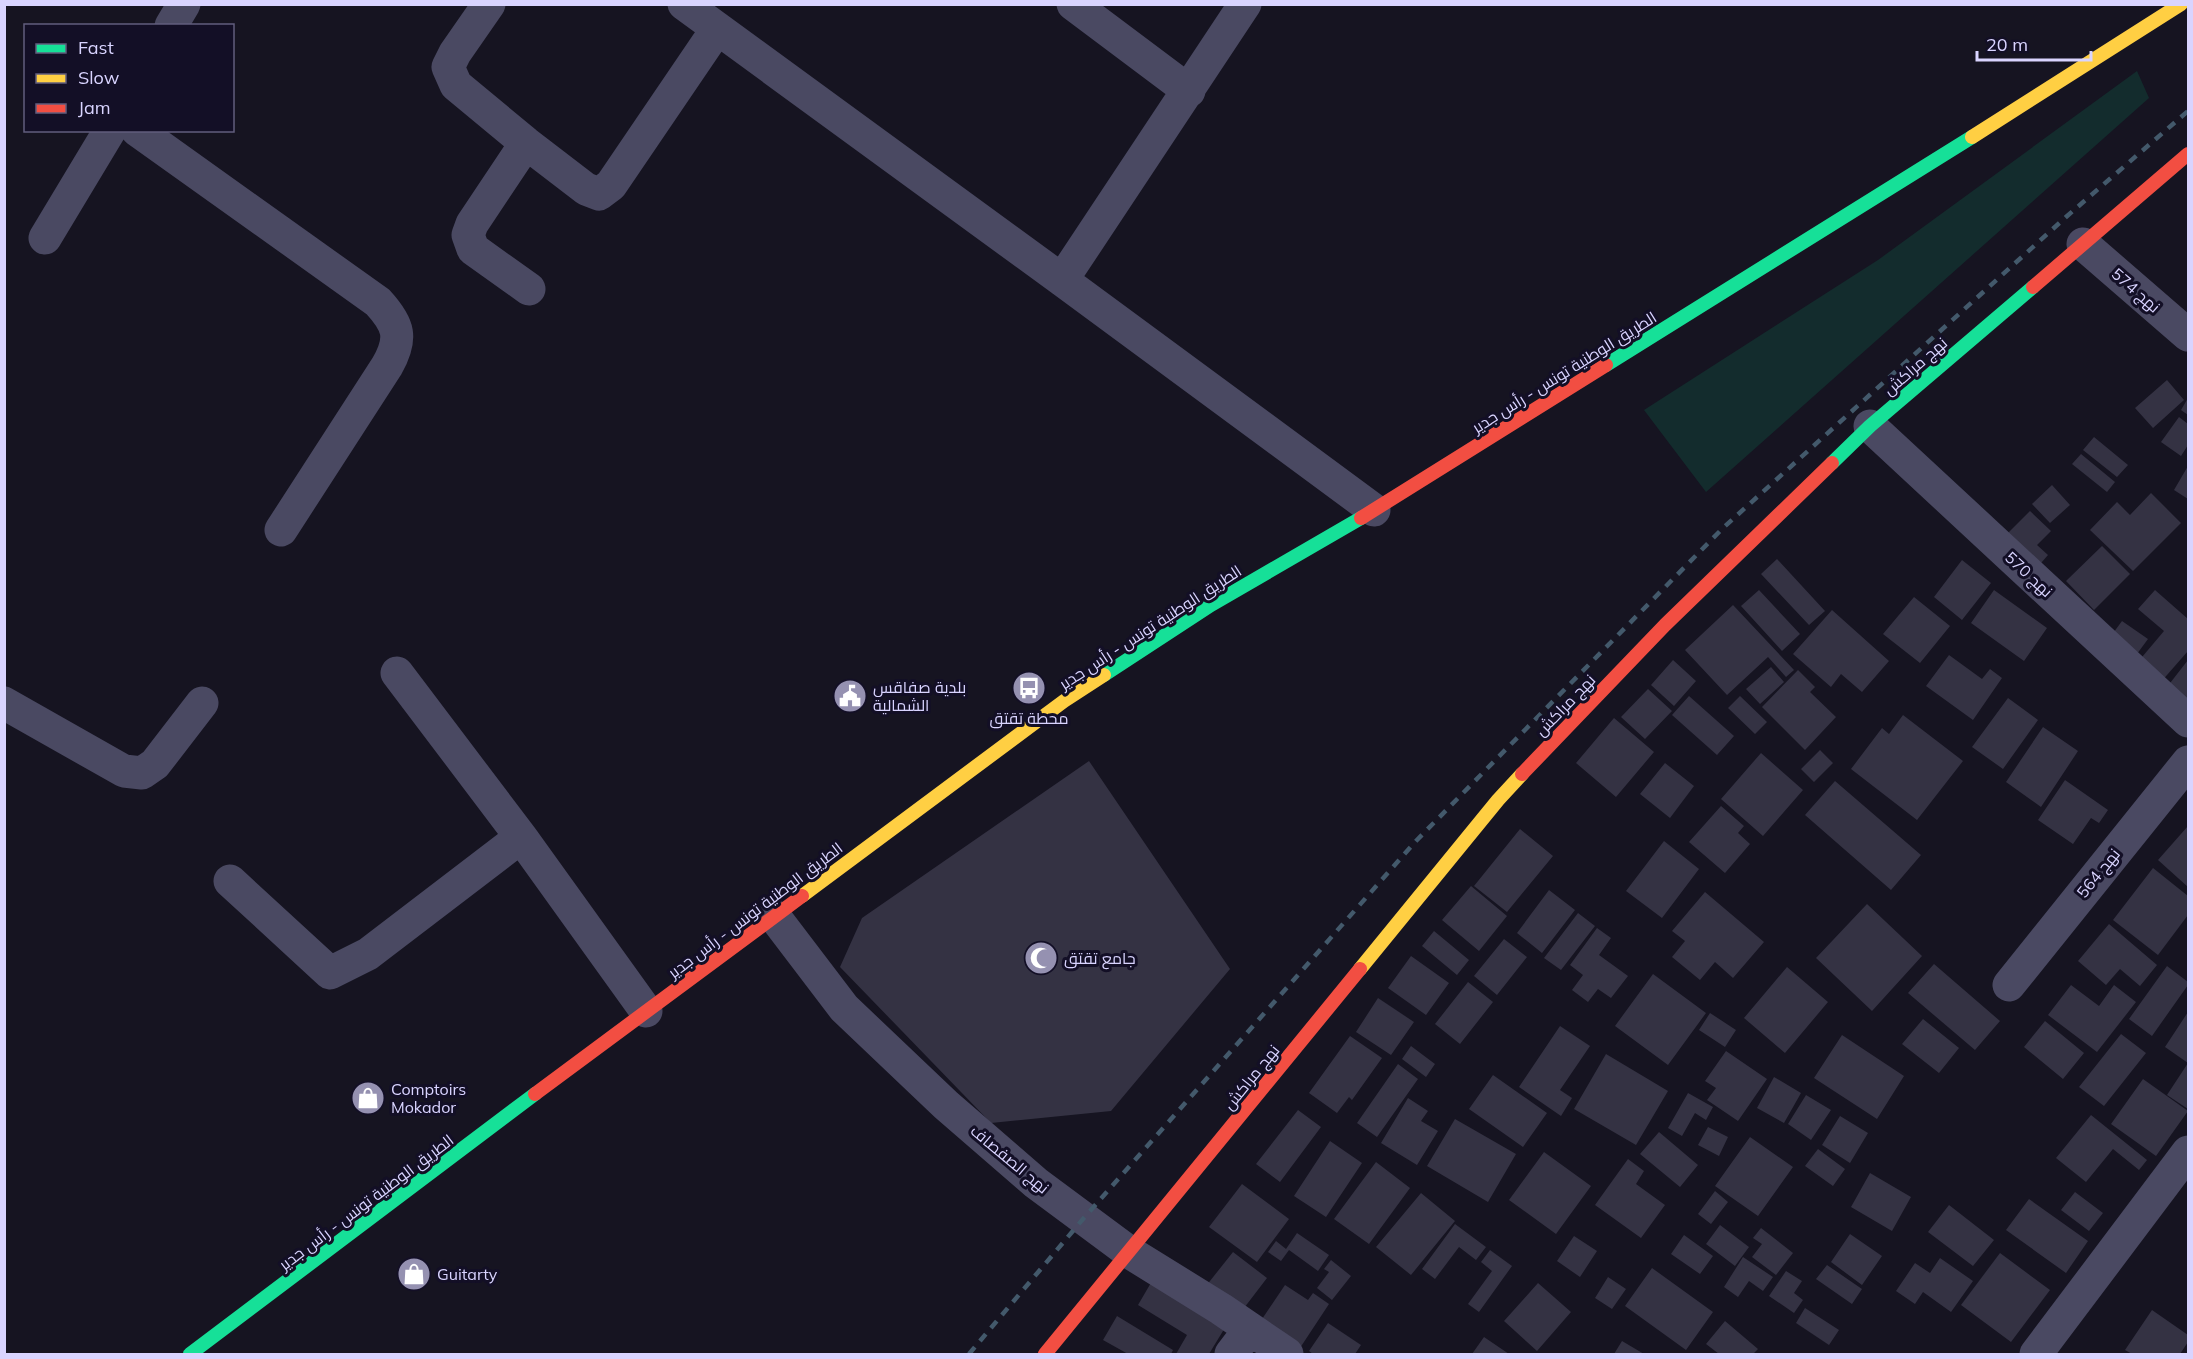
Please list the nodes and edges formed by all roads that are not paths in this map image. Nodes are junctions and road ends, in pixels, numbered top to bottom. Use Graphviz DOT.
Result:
graph roads {
  1 [pos="184,4"];
  2 [pos="489,4"];
  3 [pos="684,4"];
  4 [pos="1073,4"];
  5 [pos="1245,4"];
  6 [pos="2181,4"];
  7 [pos="172,24"];
  8 [pos="717,29"];
  9 [pos="1189,91"];
  10 [pos="109,132"];
  11 [pos="140,132"];
  12 [pos="526,143"];
  13 [pos="2188,154"];
  14 [pos="45,238"];
  15 [pos="2083,244"];
  16 [pos="1062,280"];
  17 [pos="529,289"];
  18 [pos="2188,335"];
  19 [pos="1870,426"];
  20 [pos="1374,510"];
  21 [pos="281,530"];
  22 [pos="398,673"];
  23 [pos="4,703"];
  24 [pos="202,703"];
  25 [pos="2188,721"];
  26 [pos="2188,762"];
  27 [pos="521,837"];
  28 [pos="230,881"];
  29 [pos="774,916"];
  30 [pos="2009,985"];
  31 [pos="646,1011"];
  32 [pos="2188,1152"];
  33 [pos="1129,1252"];
  34 [pos="1241,1342"];
  35 [pos="190,1354"];
  36 [pos="1045,1354"];
  37 [pos="1287,1354"];
  38 [pos="2036,1354"];
  1 -- 7 [label="street"];
  2 -- 12 [label="street"];
  3 -- 8 [label="street"];
  4 -- 9 [label="street"];
  5 -- 9 [label="street"];
  6 -- 20 [label="main road, الطريق الوطنية تونس - رأس جدير"];
  8 -- 12 [label="street"];
  8 -- 16 [label="street"];
  9 -- 16 [label="street"];
  10 -- 14 [label="street"];
  11 -- 21 [label="street"];
  12 -- 17 [label="street"];
  13 -- 15 [label="main road, نهج مراكش"];
  15 -- 18 [label="street, نهج 574"];
  15 -- 19 [label="main road, نهج مراكش"];
  16 -- 20 [label="street"];
  19 -- 25 [label="street, نهج 570"];
  19 -- 33 [label="main road, نهج مراكش"];
  20 -- 29 [label="main road, الطريق الوطنية تونس - رأس جدير"];
  22 -- 27 [label="street"];
  23 -- 24 [label="street"];
  26 -- 30 [label="street, نهج 564"];
  27 -- 28 [label="street"];
  27 -- 31 [label="street"];
  29 -- 31 [label="main road, الطريق الوطنية تونس - رأس جدير"];
  29 -- 33 [label="street, نهج الصفصاف"];
  31 -- 35 [label="main road, الطريق الوطنية تونس - رأس جدير"];
  32 -- 38 [label="street"];
  33 -- 34 [label="street, نهج الصفصاف"];
  33 -- 36 [label="main road, نهج مراكش"];
  34 -- 37 [label="street, نهج الصفصاف"];
}
